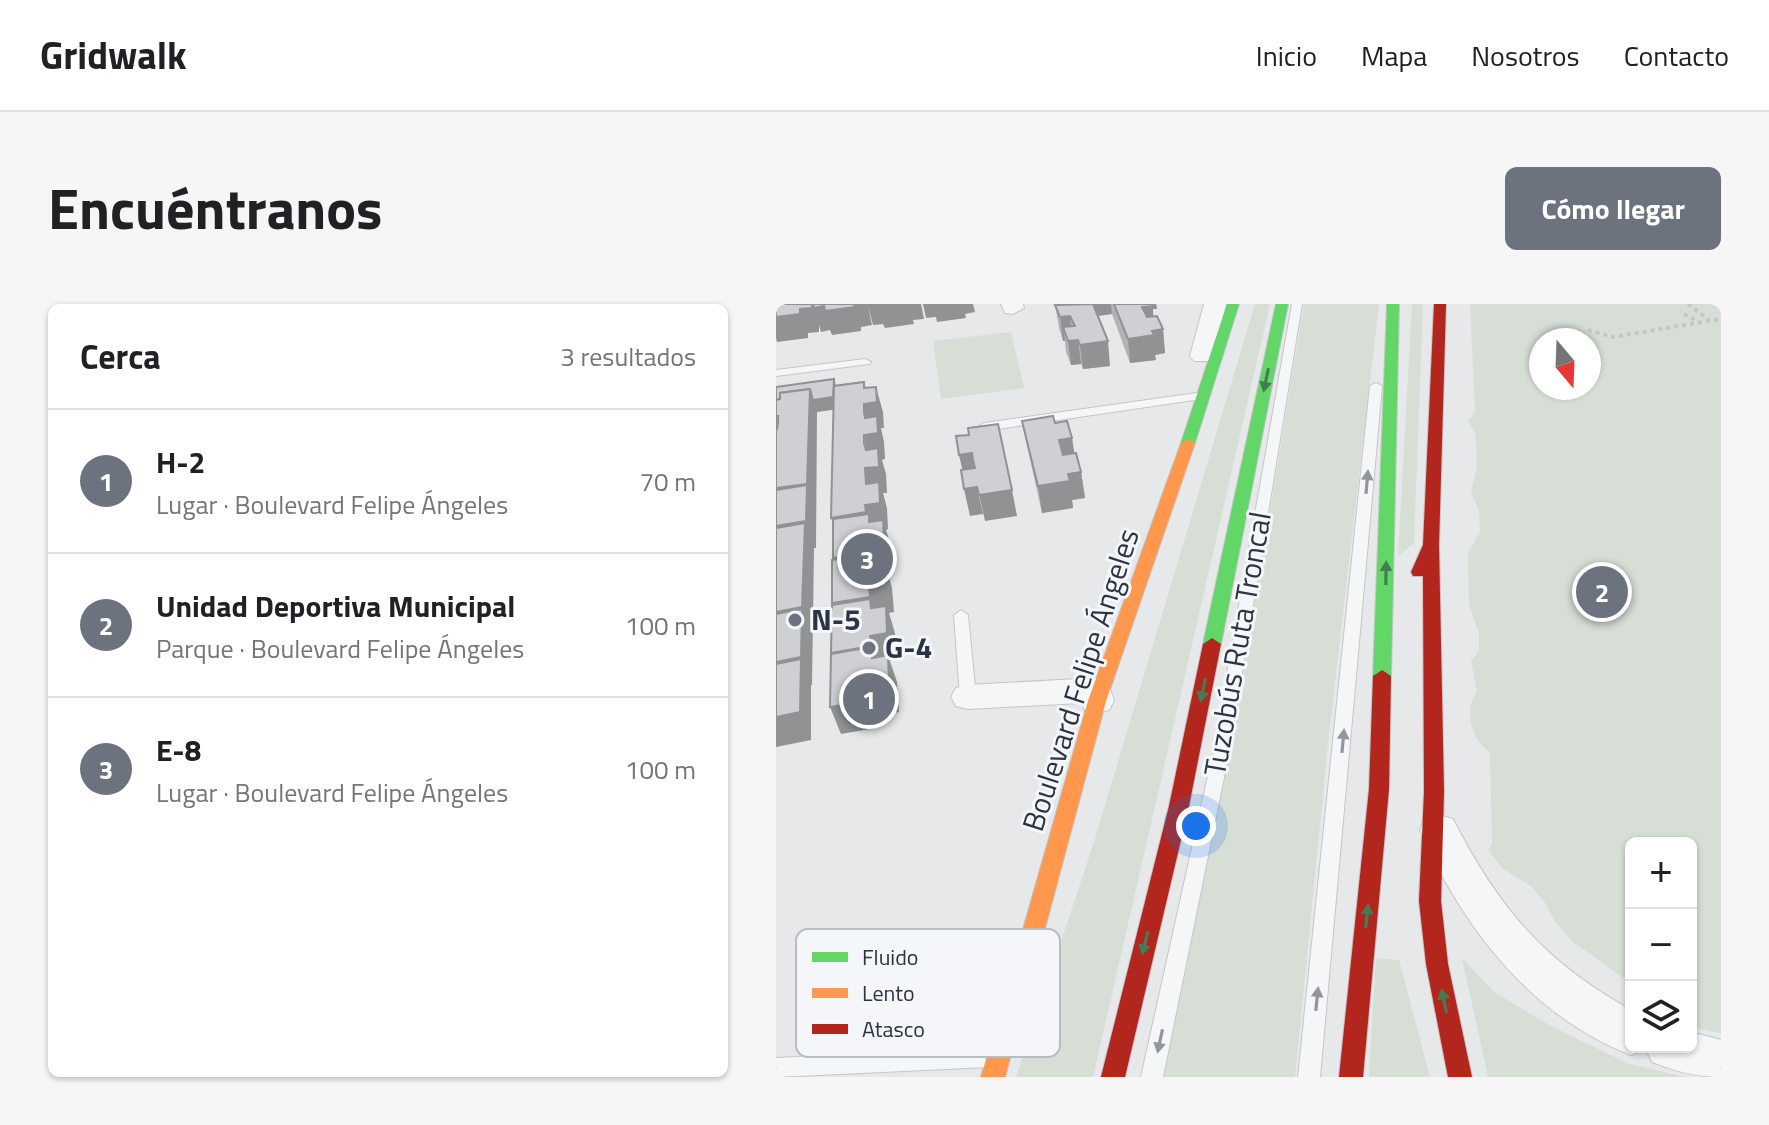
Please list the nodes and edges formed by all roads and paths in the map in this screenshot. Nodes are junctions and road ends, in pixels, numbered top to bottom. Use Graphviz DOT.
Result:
graph roads {
  1 [pos="1215,304"];
  2 [pos="1233,304"];
  3 [pos="1282,304"];
  4 [pos="1297,304"];
  5 [pos="1383,304"];
  6 [pos="1393,304"];
  7 [pos="1440,304"];
  8 [pos="1688,304"];
  9 [pos="1684,314"];
  10 [pos="1721,319"];
  11 [pos="1710,321"];
  12 [pos="1700,322"];
  13 [pos="1601,334"];
  14 [pos="1202,356"];
  15 [pos="865,362"];
  16 [pos="776,373"];
  17 [pos="1203,402"];
  18 [pos="984,427"];
  19 [pos="1431,545"];
  20 [pos="961,615"];
  21 [pos="1384,634"];
  22 [pos="968,697"];
  23 [pos="1097,701"];
  24 [pos="1433,816"];
  25 [pos="1034,929"];
  26 [pos="1625,1031"];
  27 [pos="1689,1053"];
  28 [pos="1721,1062"];
  29 [pos="996,1067"];
  30 [pos="776,1068"];
  31 [pos="1113,1077"];
  32 [pos="1152,1077"];
  33 [pos="1309,1077"];
  34 [pos="1351,1077"];
  35 [pos="1460,1077"];
  1 -- 14 [label="street"];
  2 -- 17 [label="main road, Boulevard Felipe Ángeles"];
  3 -- 31 [label="main road, one-way"];
  4 -- 32 [label="lane, Tuzobús Ruta Troncal, one-way"];
  33 -- 5 [label="lane, one-way"];
  21 -- 6 [label="main road, one-way"];
  7 -- 19 [label="main road"];
  8 -- 11 [label="path"];
  9 -- 12 [label="path"];
  10 -- 11 [label="path"];
  11 -- 12 [label="path"];
  12 -- 13 [label="path"];
  15 -- 16 [label="lane"];
  17 -- 18 [label="lane"];
  17 -- 23 [label="main road, Boulevard Felipe Ángeles"];
  19 -- 21 [label="main road"];
  19 -- 24 [label="main road"];
  20 -- 22 [label="lane"];
  34 -- 21 [label="main road, one-way"];
  22 -- 23 [label="street"];
  23 -- 25 [label="main road, Boulevard Felipe Ángeles"];
  24 -- 26 [label="street"];
  35 -- 24 [label="main road, one-way"];
  27 -- 28 [label="street"];
  29 -- 30 [label="lane"];
}
